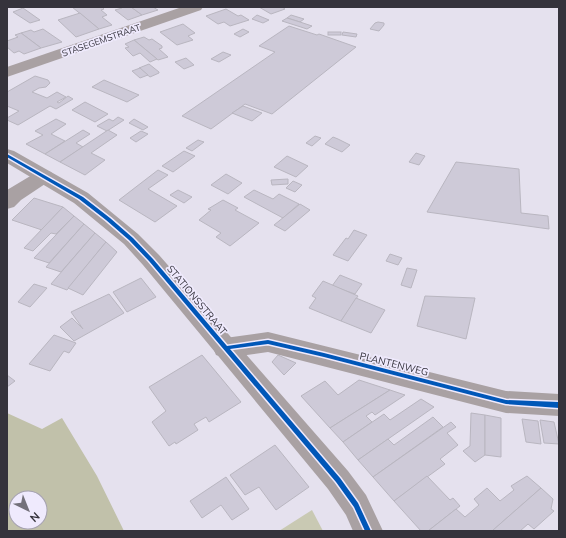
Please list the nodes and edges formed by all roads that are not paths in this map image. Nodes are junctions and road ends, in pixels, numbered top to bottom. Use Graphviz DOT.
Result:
graph roads {
  1 [pos="196,7"];
  2 [pos="7,72"];
  3 [pos="7,155"];
  4 [pos="44,176"];
  5 [pos="7,202"];
  6 [pos="225,348"];
  7 [pos="559,405"];
  8 [pos="368,531"];
  1 -- 2 [label="street, STASEGEMSTRAAT"];
  3 -- 4 [label="street, STATIONSSTRAAT"];
  4 -- 5 [label="street"];
  4 -- 6 [label="street, STATIONSSTRAAT"];
  6 -- 7 [label="street, PLANTENWEG"];
  6 -- 8 [label="street, STATIONSSTRAAT"];
}
